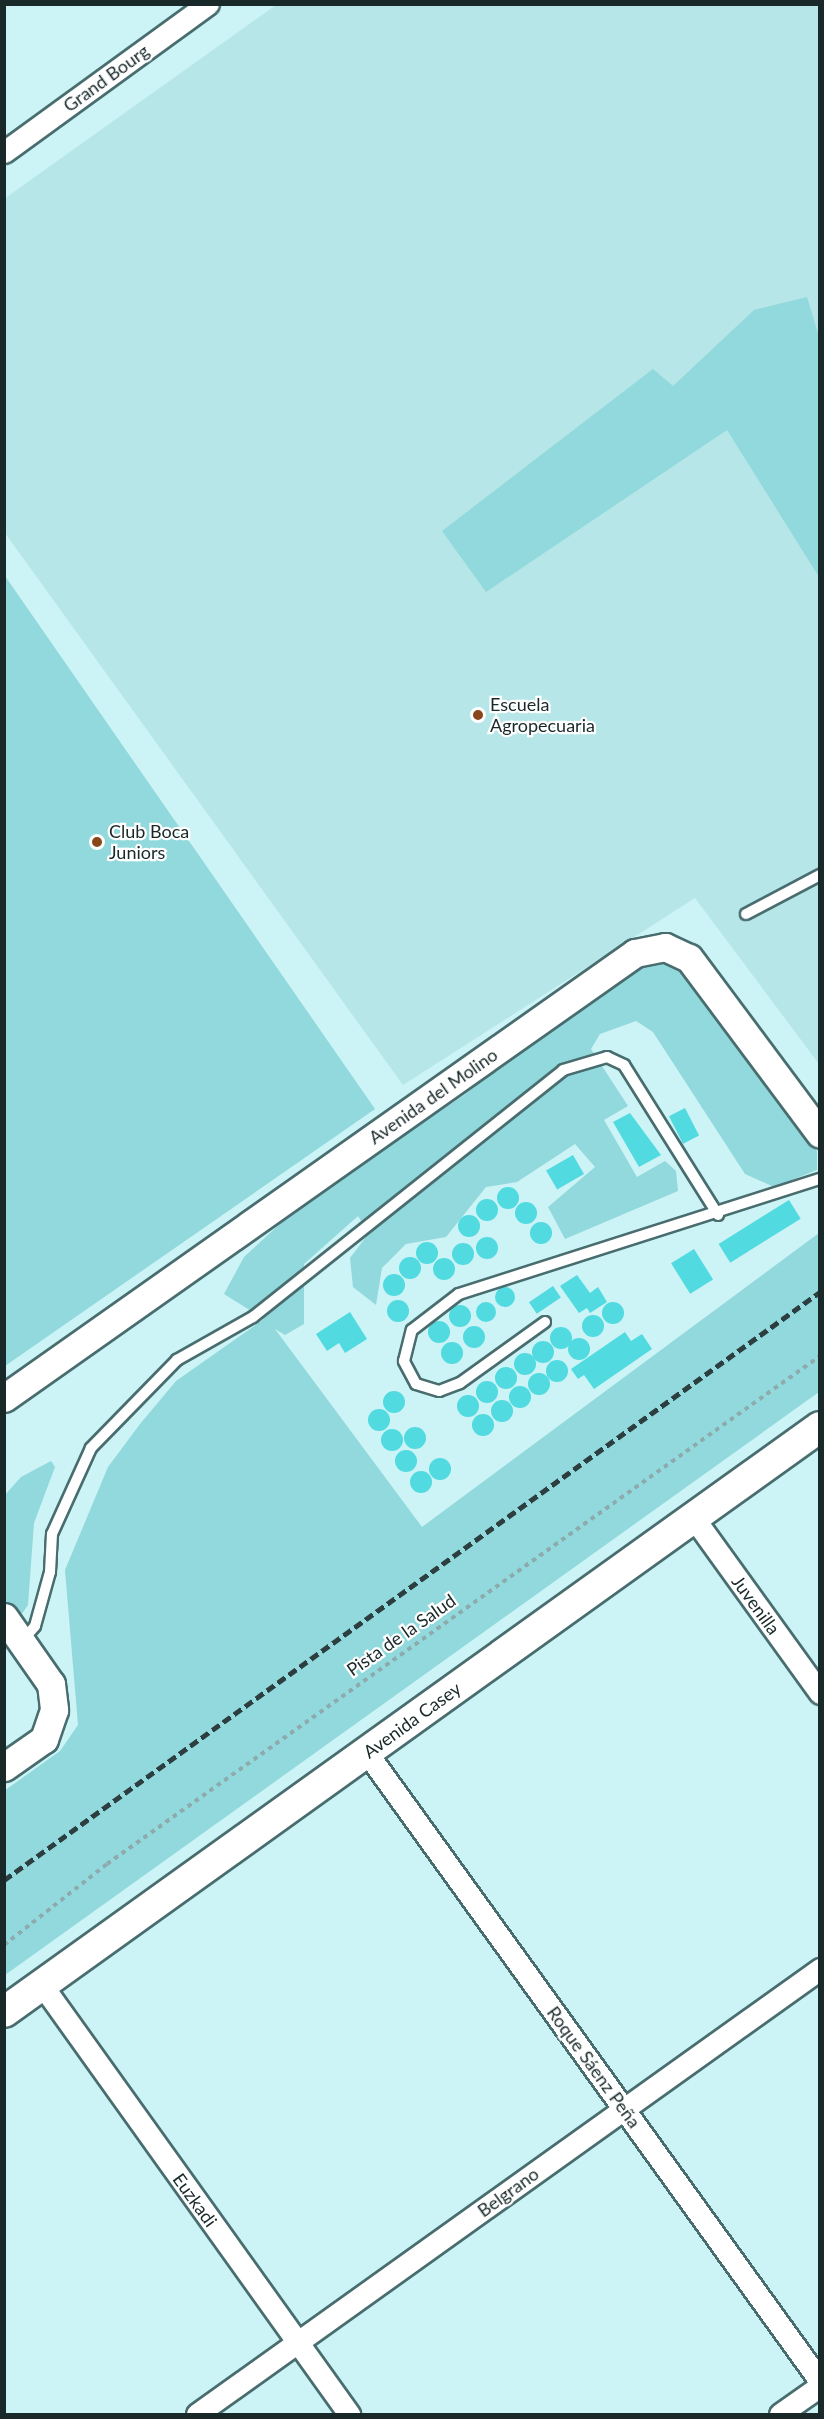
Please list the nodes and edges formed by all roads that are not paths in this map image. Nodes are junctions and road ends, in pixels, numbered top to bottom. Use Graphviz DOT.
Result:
graph roads {
  1 [pos="208,4"];
  2 [pos="4,152"];
  3 [pos="819,875"];
  4 [pos="746,914"];
  5 [pos="819,1134"];
  6 [pos="819,1179"];
  7 [pos="718,1215"];
  8 [pos="545,1322"];
  9 [pos="4,1398"];
  10 [pos="819,1427"];
  11 [pos="693,1517"];
  12 [pos="4,1617"];
  13 [pos="21,1641"];
  14 [pos="819,1693"];
  15 [pos="367,1753"];
  16 [pos="4,1767"];
  17 [pos="819,1969"];
  18 [pos="42,1985"];
  19 [pos="4,2012"];
  20 [pos="624,2109"];
  21 [pos="297,2343"];
  22 [pos="819,2381"];
  23 [pos="819,2386"];
  24 [pos="197,2415"];
  25 [pos="349,2415"];
  26 [pos="780,2415"];
  1 -- 2 [label="street, Grand Bourg"];
  3 -- 4 [label="lane"];
  5 -- 9 [label="street, Avenida del Molino"];
  6 -- 7 [label="lane"];
  7 -- 8 [label="lane"];
  7 -- 13 [label="lane"];
  10 -- 11 [label="main road, Avenida Casey"];
  11 -- 14 [label="street, Juvenilla"];
  11 -- 15 [label="main road, Avenida Casey"];
  12 -- 13 [label="street"];
  13 -- 16 [label="street"];
  15 -- 18 [label="main road, Avenida Casey"];
  15 -- 20 [label="street, Roque Sáenz Peña"];
  17 -- 20 [label="street, Belgrano"];
  18 -- 19 [label="main road, Avenida Casey"];
  18 -- 21 [label="street, Euzkadi"];
  20 -- 21 [label="street, Belgrano"];
  20 -- 22 [label="street, Roque Sáenz Peña"];
  21 -- 24 [label="street, Belgrano"];
  21 -- 25 [label="street, Euzkadi"];
  23 -- 26 [label="street"];
}
